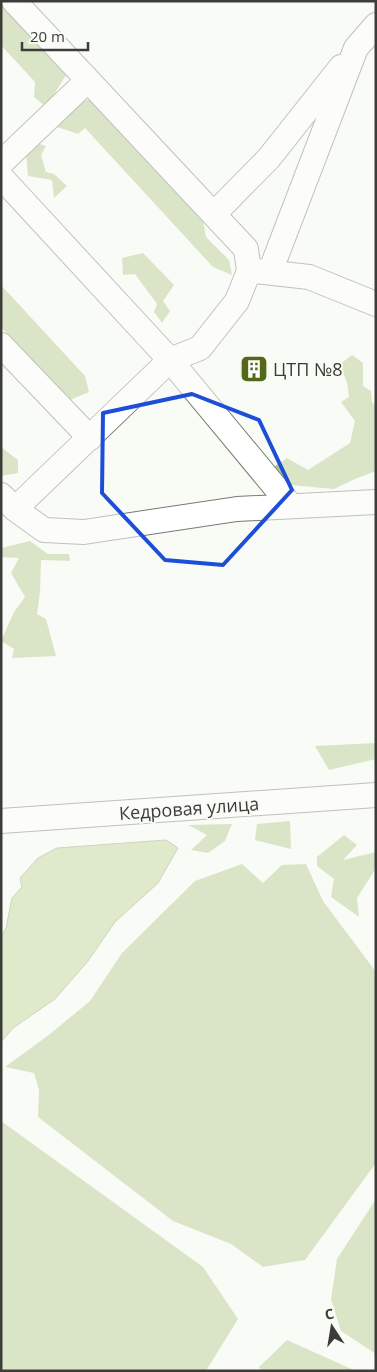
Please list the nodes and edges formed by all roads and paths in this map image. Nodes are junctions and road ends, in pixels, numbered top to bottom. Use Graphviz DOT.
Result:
graph roads {
  1 [pos="14,1"];
  2 [pos="376,25"];
  3 [pos="356,48"];
  4 [pos="88,80"];
  5 [pos="1,163"];
  6 [pos="1,176"];
  7 [pos="214,214"];
  8 [pos="259,272"];
  9 [pos="376,304"];
  10 [pos="1,345"];
  11 [pos="170,360"];
  12 [pos="90,438"];
  13 [pos="8,502"];
  14 [pos="376,502"];
  15 [pos="291,506"];
  16 [pos="376,795"];
  17 [pos="1,821"];
  1 -- 4 [label="street"];
  2 -- 3 [label="street"];
  3 -- 7 [label="street"];
  3 -- 8 [label="street"];
  4 -- 5 [label="street"];
  4 -- 7 [label="street"];
  6 -- 11 [label="street"];
  7 -- 8 [label="street"];
  8 -- 9 [label="street"];
  8 -- 11 [label="street"];
  10 -- 12 [label="street"];
  11 -- 12 [label="street"];
  11 -- 15 [label="street"];
  12 -- 13 [label="street"];
  13 -- 15 [label="street"];
  14 -- 15 [label="street"];
  16 -- 17 [label="street, Кедровая улица"];
}
